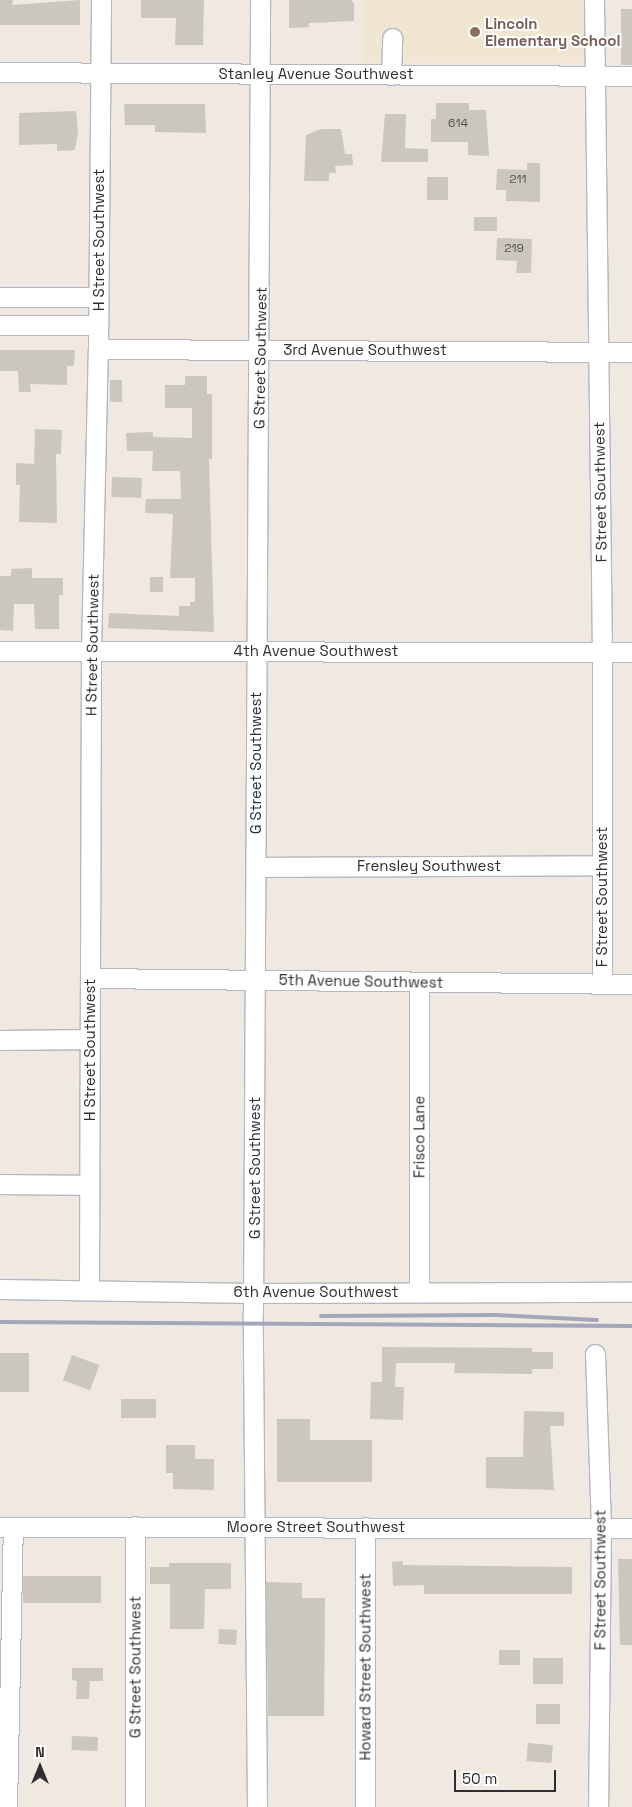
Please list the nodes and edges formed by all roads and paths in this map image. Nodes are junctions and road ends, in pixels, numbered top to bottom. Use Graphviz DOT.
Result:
graph roads {
  1 [pos="101,0"];
  2 [pos="260,0"];
  3 [pos="594,0"];
  4 [pos="392,38"];
  5 [pos="0,72"];
  6 [pos="100,73"];
  7 [pos="261,74"];
  8 [pos="391,75"];
  9 [pos="594,76"];
  10 [pos="632,76"];
  11 [pos="98,296"];
  12 [pos="0,297"];
  13 [pos="0,325"];
  14 [pos="98,325"];
  15 [pos="98,349"];
  16 [pos="261,350"];
  17 [pos="598,352"];
  18 [pos="632,352"];
  19 [pos="0,651"];
  20 [pos="91,651"];
  21 [pos="256,651"];
  22 [pos="602,652"];
  23 [pos="632,652"];
  24 [pos="602,865"];
  25 [pos="256,867"];
  26 [pos="90,978"];
  27 [pos="256,980"];
  28 [pos="419,982"];
  29 [pos="602,984"];
  30 [pos="632,984"];
  31 [pos="90,1039"];
  32 [pos="0,1040"];
  33 [pos="0,1184"];
  34 [pos="90,1185"];
  35 [pos="0,1289"];
  36 [pos="88,1289"];
  37 [pos="419,1292"];
  38 [pos="632,1292"];
  39 [pos="255,1293"];
  40 [pos="595,1354"];
  41 [pos="6,1526"];
  42 [pos="135,1526"];
  43 [pos="254,1527"];
  44 [pos="365,1527"];
  45 [pos="601,1528"];
  46 [pos="632,1528"];
  47 [pos="7,1807"];
  48 [pos="134,1807"];
  49 [pos="257,1807"];
  50 [pos="365,1807"];
  51 [pos="598,1807"];
  1 -- 6 [label="street, H Street Southwest"];
  2 -- 7 [label="street, G Street Southwest"];
  3 -- 9 [label="street, F Street Southwest"];
  4 -- 8 [label="street"];
  5 -- 6 [label="street, Stanley Avenue Southwest"];
  6 -- 7 [label="street, Stanley Avenue Southwest"];
  6 -- 11 [label="street, H Street Southwest"];
  7 -- 8 [label="street, Stanley Avenue Southwest"];
  7 -- 16 [label="street, G Street Southwest"];
  8 -- 9 [label="street, Stanley Avenue Southwest"];
  9 -- 10 [label="street, Stanley Avenue Southwest"];
  9 -- 17 [label="street, F Street Southwest"];
  11 -- 12 [label="street"];
  11 -- 14 [label="street, H Street Southwest"];
  13 -- 14 [label="street"];
  14 -- 15 [label="street, H Street Southwest"];
  15 -- 16 [label="street, 3rd Avenue Southwest"];
  15 -- 20 [label="street, H Street Southwest"];
  16 -- 17 [label="street, 3rd Avenue Southwest"];
  16 -- 21 [label="street, G Street Southwest"];
  17 -- 18 [label="street, 3rd Avenue Southwest"];
  17 -- 22 [label="street, F Street Southwest"];
  19 -- 20 [label="street, 4th Avenue Southwest"];
  20 -- 21 [label="street, 4th Avenue Southwest"];
  20 -- 26 [label="street, H Street Southwest"];
  21 -- 22 [label="street, 4th Avenue Southwest"];
  21 -- 25 [label="street, G Street Southwest"];
  22 -- 23 [label="street, 4th Avenue Southwest"];
  22 -- 24 [label="street, F Street Southwest"];
  24 -- 25 [label="street, Frensley Southwest"];
  24 -- 29 [label="street, F Street Southwest"];
  25 -- 27 [label="street, G Street Southwest"];
  26 -- 27 [label="street, 5th Avenue Southwest"];
  26 -- 31 [label="street, H Street Southwest"];
  27 -- 28 [label="street, 5th Avenue Southwest"];
  27 -- 39 [label="street, G Street Southwest"];
  28 -- 29 [label="street, 5th Avenue Southwest"];
  28 -- 37 [label="street, Frisco Lane"];
  29 -- 30 [label="street, 5th Avenue Southwest"];
  31 -- 32 [label="street"];
  31 -- 34 [label="street, H Street Southwest"];
  33 -- 34 [label="street"];
  34 -- 36 [label="street, H Street Southwest"];
  35 -- 36 [label="street, 6th Avenue Southwest"];
  36 -- 39 [label="street, 6th Avenue Southwest"];
  37 -- 38 [label="street, 6th Avenue Southwest"];
  37 -- 39 [label="street, 6th Avenue Southwest"];
  39 -- 43 [label="street, G Street Southwest"];
  40 -- 45 [label="street, F Street Southwest"];
  41 -- 42 [label="street, Moore Street Southwest"];
  41 -- 47 [label="street"];
  42 -- 43 [label="street, Moore Street Southwest"];
  42 -- 48 [label="street, G Street Southwest"];
  43 -- 44 [label="street, Moore Street Southwest"];
  43 -- 49 [label="street, G Street Southwest"];
  44 -- 45 [label="street, Moore Street Southwest"];
  44 -- 50 [label="street, Howard Street Southwest"];
  45 -- 46 [label="street, Moore Street Southwest"];
  45 -- 51 [label="street, F Street Southwest"];
}
